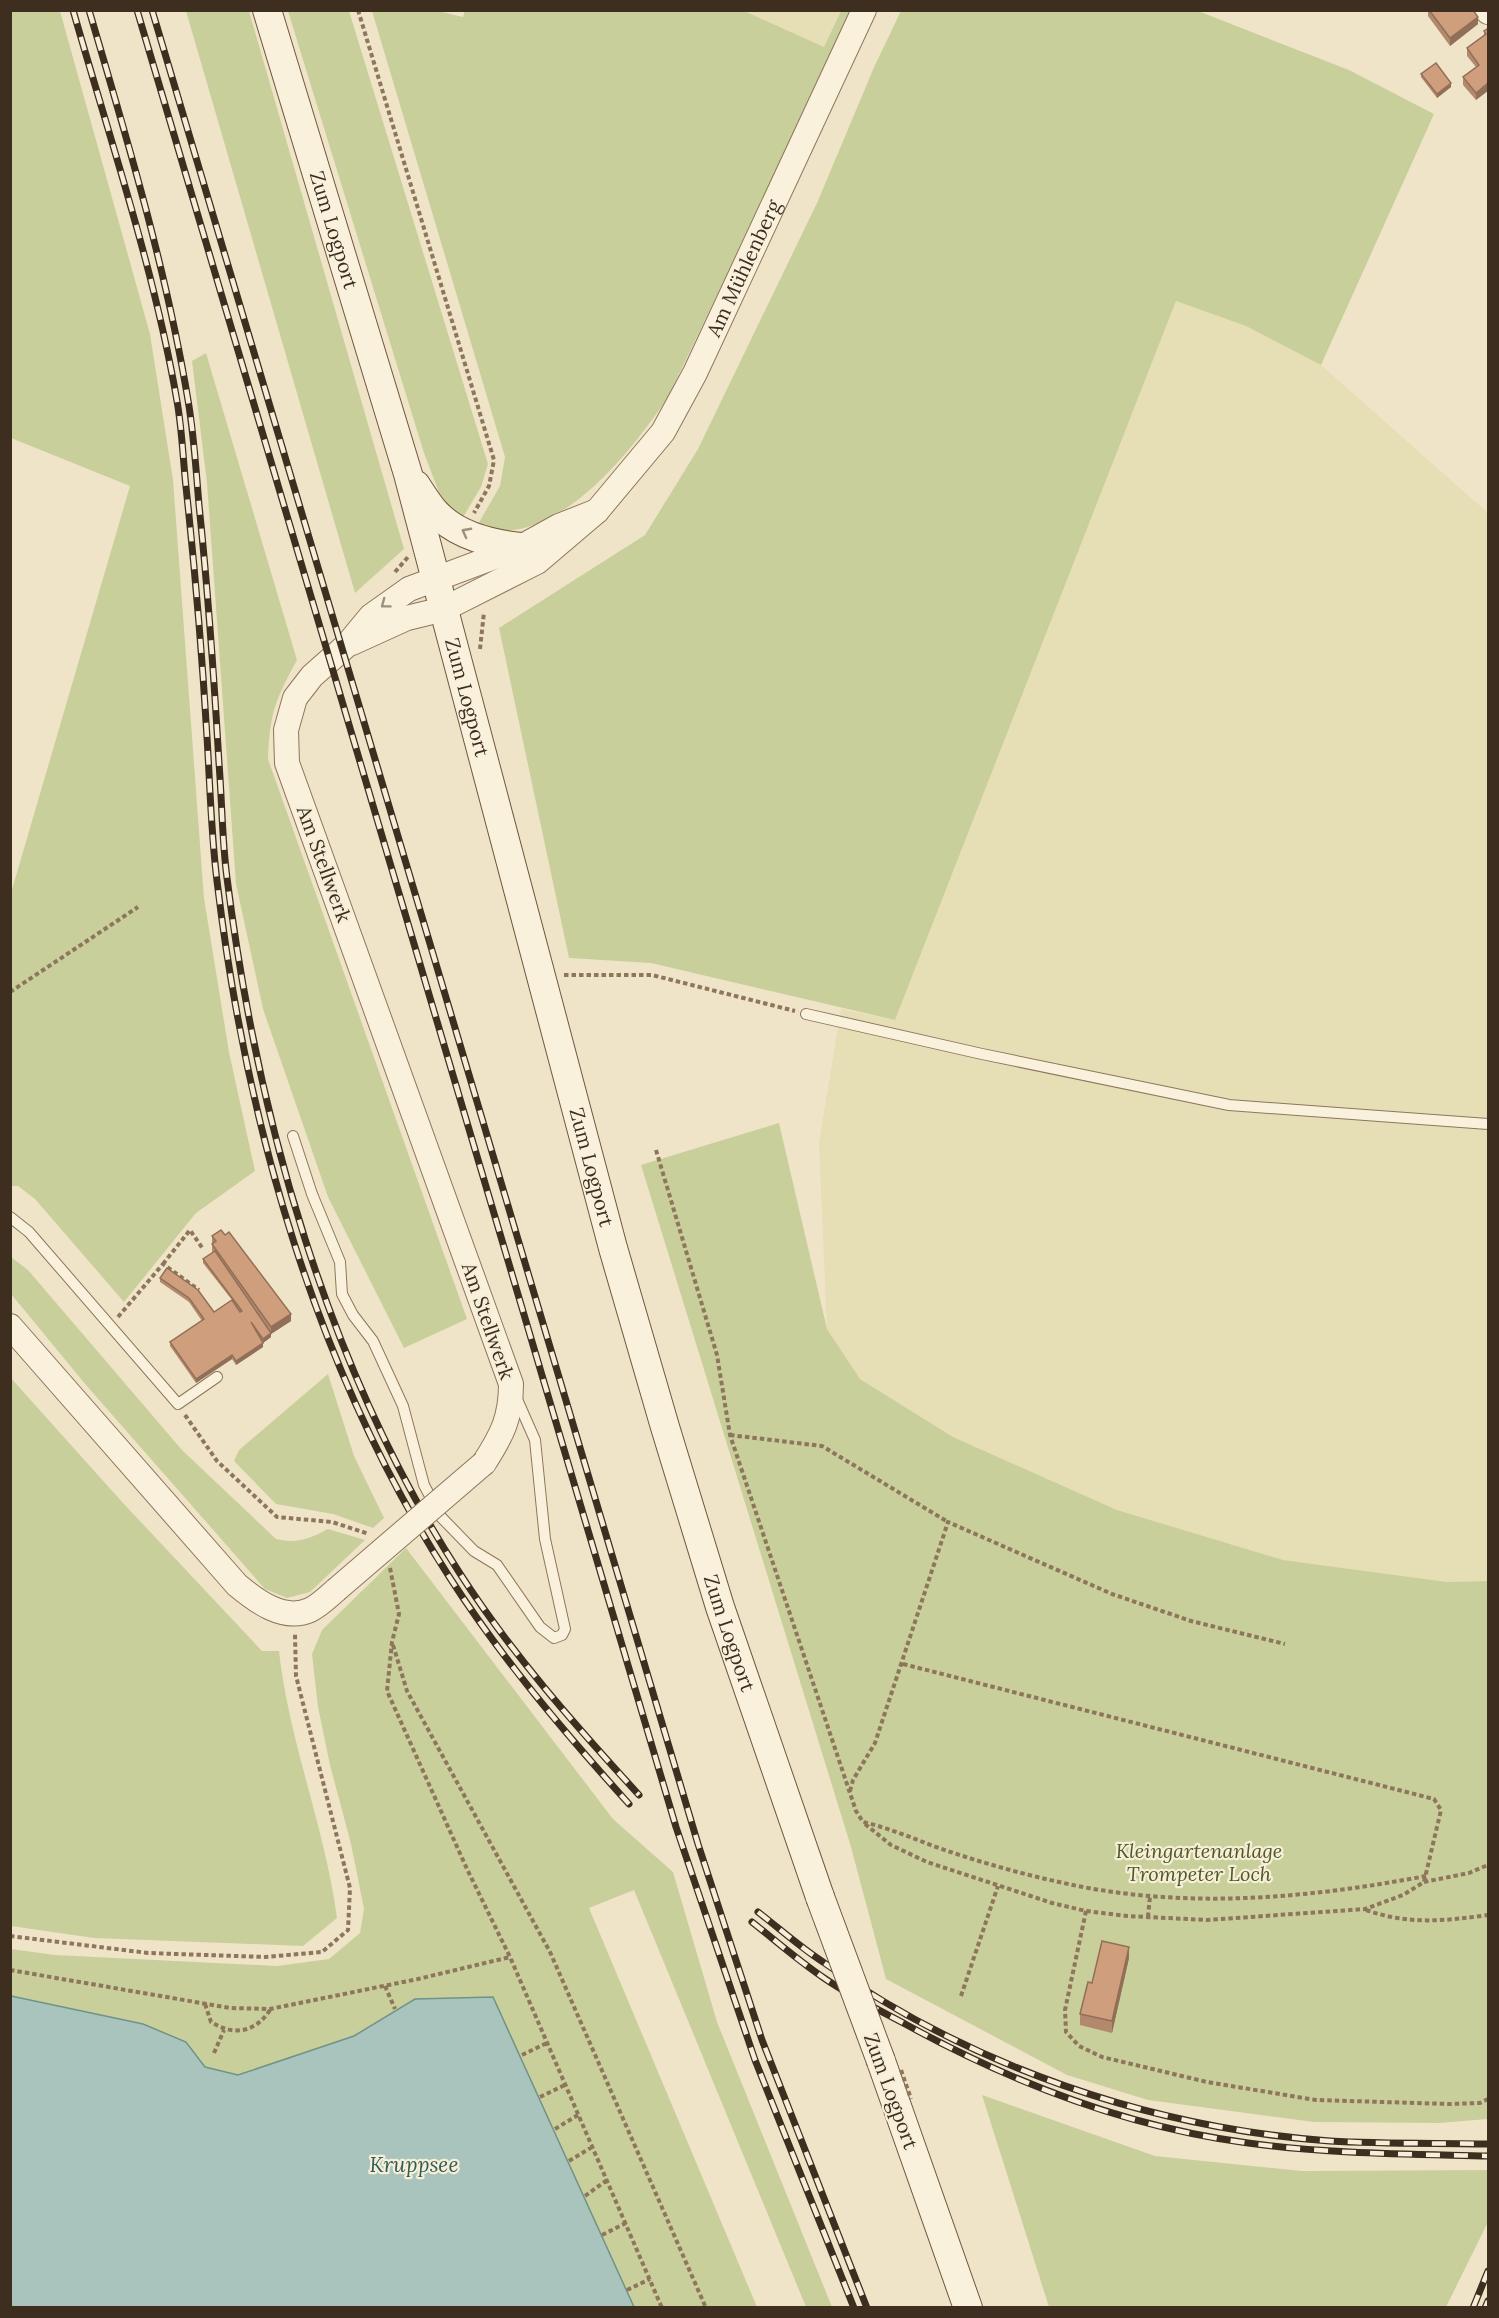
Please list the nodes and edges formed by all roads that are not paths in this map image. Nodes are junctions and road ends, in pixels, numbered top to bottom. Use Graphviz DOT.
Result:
graph roads {
  1 [pos="267,10"];
  2 [pos="864,10"];
  3 [pos="408,474"];
  4 [pos="597,511"];
  5 [pos="521,547"];
  6 [pos="436,580"];
  7 [pos="444,609"];
  8 [pos="347,645"];
  9 [pos="806,1014"];
  10 [pos="1488,1124"];
  11 [pos="293,1137"];
  12 [pos="10,1217"];
  13 [pos="10,1326"];
  14 [pos="217,1377"];
  15 [pos="511,1384"];
  16 [pos="968,2307"];
  1 -- 3 [label="main road, Zum Logport"];
  2 -- 4 [label="street, Am Mühlenberg"];
  5 -- 3 [label="main road, one-way"];
  3 -- 6 [label="main road, Zum Logport"];
  4 -- 5 [label="street, Am Mühlenberg"];
  4 -- 7 [label="street, Am Mühlenberg"];
  5 -- 6 [label="street, Am Mühlenberg"];
  6 -- 7 [label="main road, Zum Logport"];
  6 -- 8 [label="street, Am Stellwerk, one-way"];
  7 -- 8 [label="street, Am Stellwerk"];
  7 -- 16 [label="main road, Zum Logport, bridge"];
  8 -- 15 [label="street, Am Stellwerk"];
  9 -- 10 [label="lane"];
  11 -- 15 [label="lane"];
  12 -- 14 [label="lane"];
  13 -- 15 [label="street, Am Stellwerk, bridge"];
}
